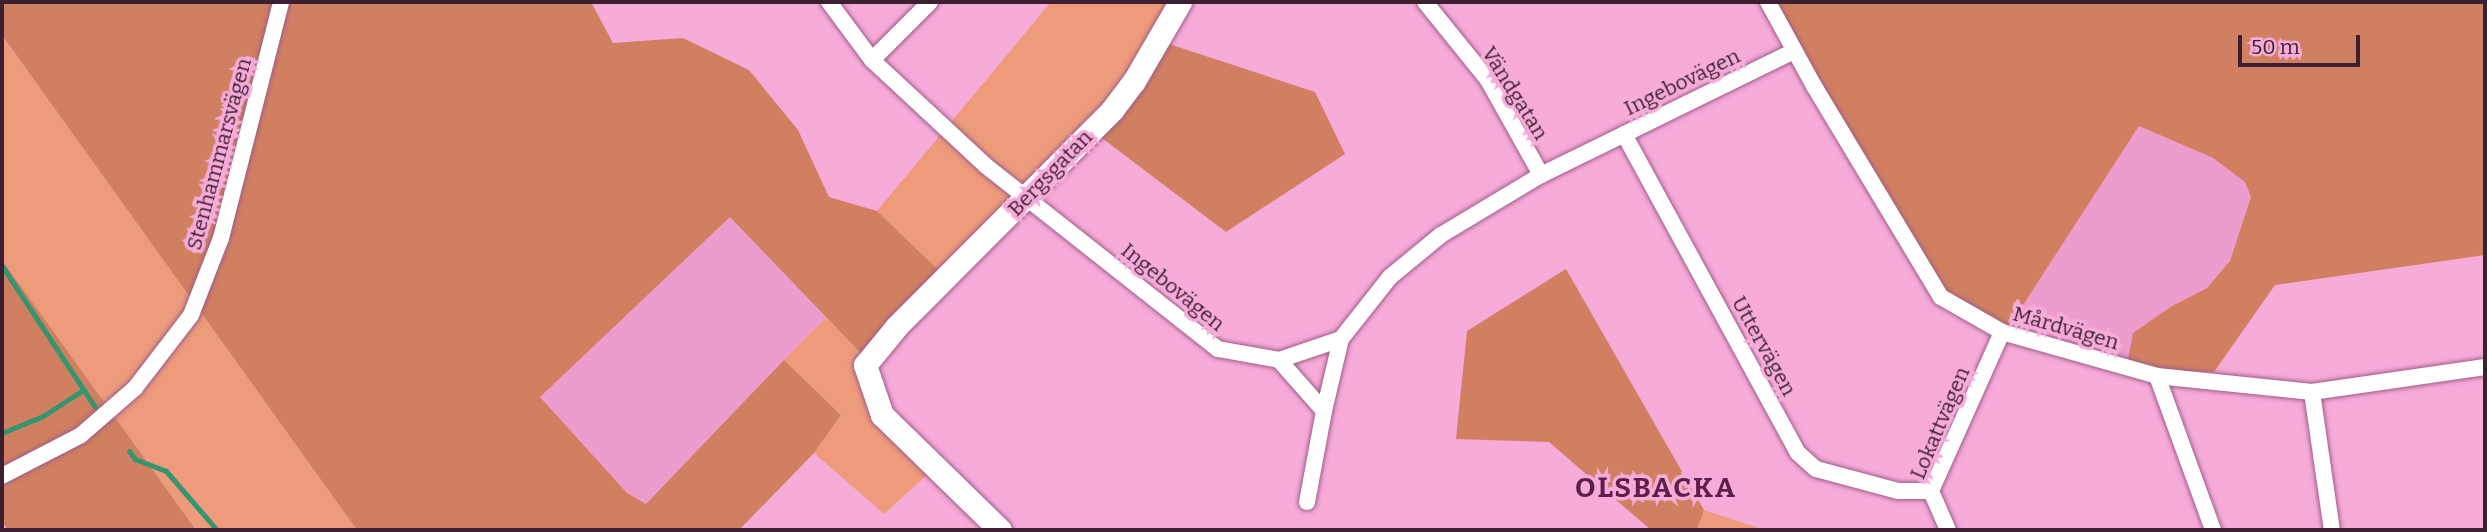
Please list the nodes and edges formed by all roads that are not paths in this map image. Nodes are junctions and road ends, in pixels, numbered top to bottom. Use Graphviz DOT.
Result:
graph roads {
  1 [pos="281,2"];
  2 [pos="829,2"];
  3 [pos="930,2"];
  4 [pos="1180,2"];
  5 [pos="1425,2"];
  6 [pos="1768,2"];
  7 [pos="1794,51"];
  8 [pos="872,60"];
  9 [pos="1624,134"];
  10 [pos="1541,175"];
  11 [pos="1028,198"];
  12 [pos="2002,332"];
  13 [pos="1341,339"];
  14 [pos="1279,360"];
  15 [pos="2485,367"];
  16 [pos="2157,376"];
  17 [pos="2312,392"];
  18 [pos="1324,411"];
  19 [pos="2,476"];
  20 [pos="1931,491"];
  21 [pos="1307,502"];
  22 [pos="1000,530"];
  23 [pos="1948,530"];
  24 [pos="2213,530"];
  25 [pos="2332,530"];
  1 -- 19 [label="street, Stenhammarsvägen"];
  2 -- 8 [label="street, Ingebovägen"];
  3 -- 8 [label="street"];
  4 -- 11 [label="street, Bergsgatan"];
  5 -- 10 [label="street, Vändgatan"];
  6 -- 7 [label="street, Mårdvägen"];
  7 -- 9 [label="street, Ingebovägen"];
  7 -- 12 [label="street, Mårdvägen"];
  8 -- 11 [label="street, Ingebovägen"];
  9 -- 10 [label="street, Ingebovägen"];
  9 -- 20 [label="street, Uttervägen"];
  10 -- 13 [label="street, Ingebovägen"];
  11 -- 14 [label="street, Ingebovägen"];
  11 -- 22 [label="street, Bergsgatan"];
  12 -- 16 [label="street, Mårdvägen"];
  12 -- 20 [label="street, Lokattvägen"];
  13 -- 14 [label="street, Ingebovägen"];
  13 -- 18 [label="street"];
  14 -- 18 [label="street"];
  15 -- 17 [label="street, Mårdvägen"];
  16 -- 17 [label="street, Mårdvägen"];
  16 -- 24 [label="street"];
  17 -- 25 [label="street"];
  18 -- 21 [label="street"];
  20 -- 23 [label="street, Lokattvägen"];
}
